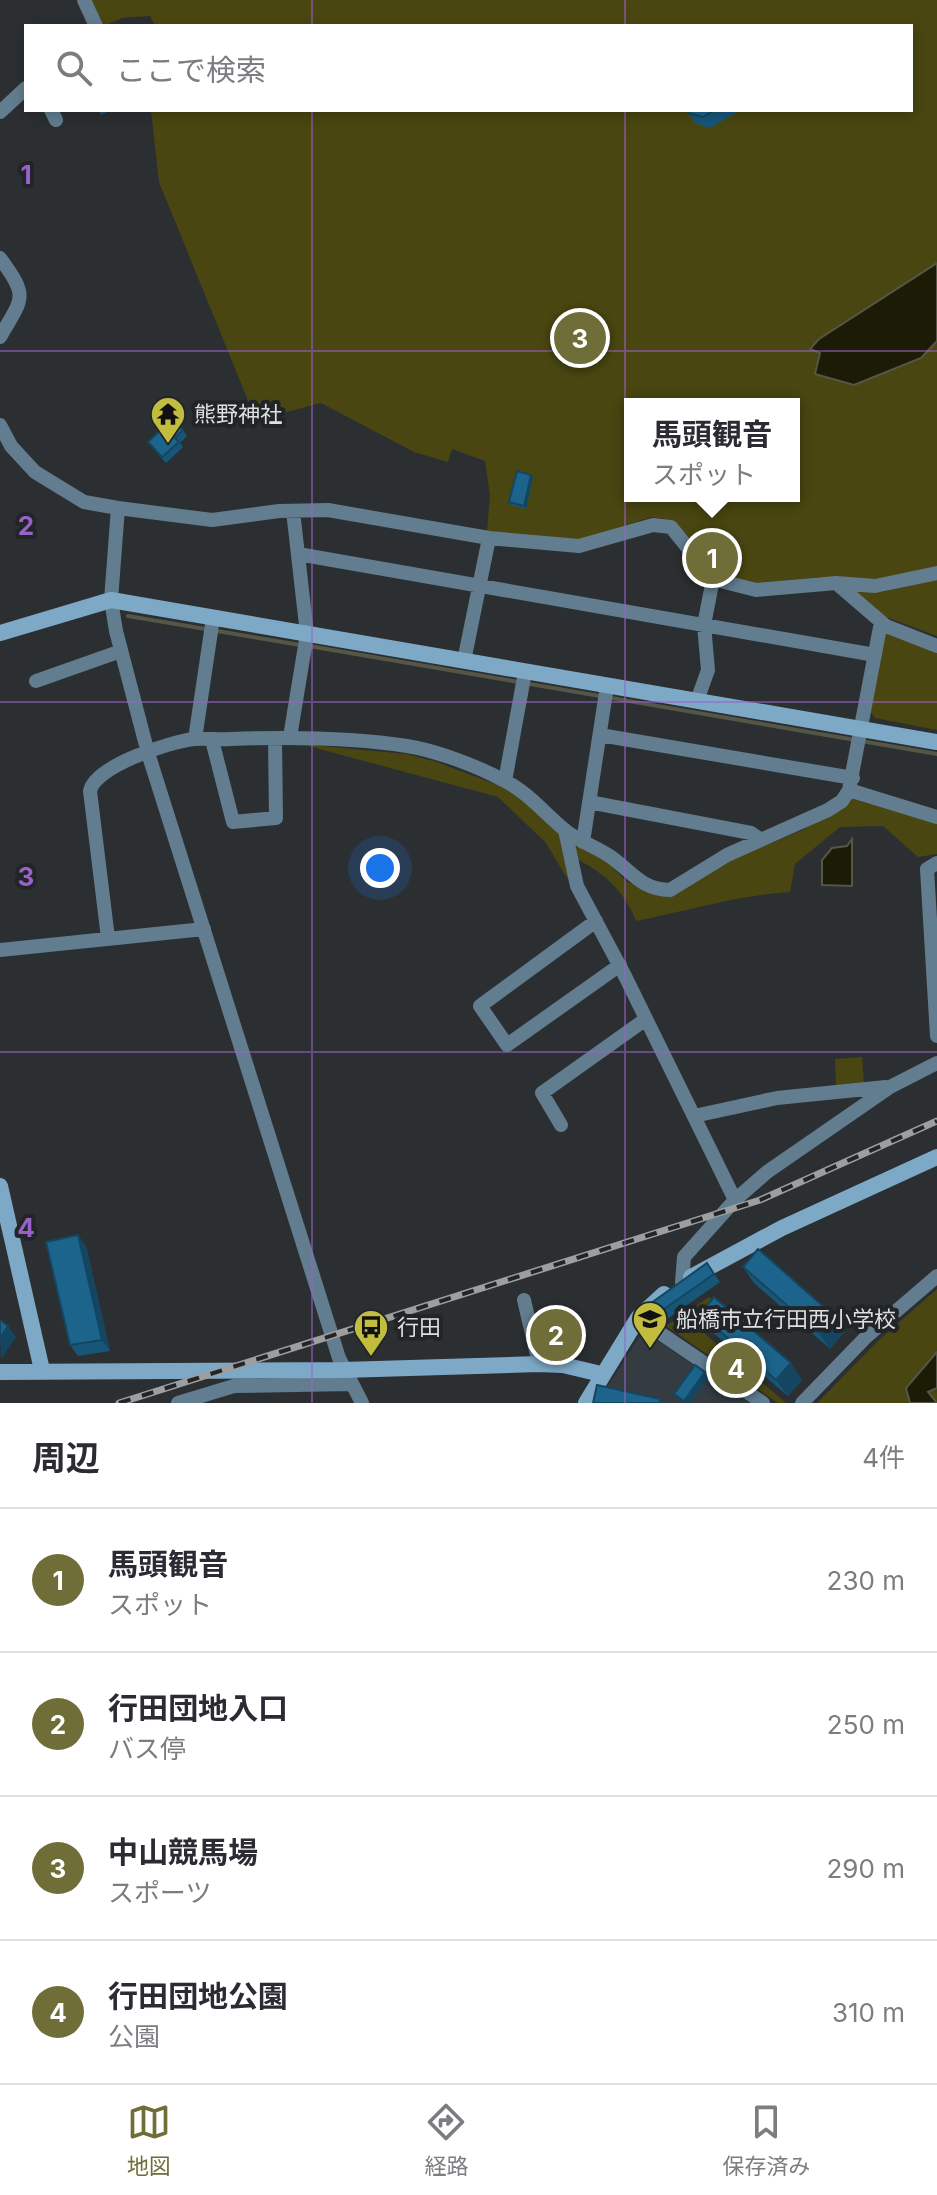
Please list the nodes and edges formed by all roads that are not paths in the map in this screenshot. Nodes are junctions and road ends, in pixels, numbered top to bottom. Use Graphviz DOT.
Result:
graph roads {
  1 [pos="84,0"];
  2 [pos="95,24"];
  3 [pos="24,90"];
  4 [pos="0,112"];
  5 [pos="0,258"];
  6 [pos="0,337"];
  7 [pos="0,425"];
  8 [pos="118,508"];
  9 [pos="293,511"];
  10 [pos="489,538"];
  11 [pos="298,554"];
  12 [pos="937,573"];
  13 [pos="713,579"];
  14 [pos="836,583"];
  15 [pos="479,586"];
  16 [pos="111,600"];
  17 [pos="213,618"];
  18 [pos="881,622"];
  19 [pos="704,625"];
  20 [pos="0,633"];
  21 [pos="307,634"];
  22 [pos="937,646"];
  23 [pos="121,651"];
  24 [pos="875,655"];
  25 [pos="464,661"];
  26 [pos="525,672"];
  27 [pos="36,681"];
  28 [pos="607,686"];
  29 [pos="697,701"];
  30 [pos="862,729"];
  31 [pos="600,735"];
  32 [pos="282,737"];
  33 [pos="195,739"];
  34 [pos="212,740"];
  35 [pos="937,742"];
  36 [pos="148,753"];
  37 [pos="505,781"];
  38 [pos="851,784"];
  39 [pos="589,802"];
  40 [pos="937,817"];
  41 [pos="565,830"];
  42 [pos="761,840"];
  43 [pos="583,842"];
  44 [pos="937,863"];
  45 [pos="596,921"];
  46 [pos="204,929"];
  47 [pos="108,938"];
  48 [pos="0,950"];
  49 [pos="620,965"];
  50 [pos="935,989"];
  51 [pos="646,1019"];
  52 [pos="937,1036"];
  53 [pos="937,1063"];
  54 [pos="890,1087"];
  55 [pos="694,1116"];
  56 [pos="561,1125"];
  57 [pos="937,1157"];
  58 [pos="0,1186"];
  59 [pos="735,1200"];
  60 [pos="4,1224"];
  61 [pos="937,1276"];
  62 [pos="682,1283"];
  63 [pos="524,1300"];
  64 [pos="638,1318"];
  65 [pos="539,1364"];
  66 [pos="42,1370"];
  67 [pos="0,1372"];
  68 [pos="601,1374"];
  69 [pos="347,1377"];
  70 [pos="178,1403"];
  71 [pos="362,1403"];
  72 [pos="586,1403"];
  73 [pos="763,1403"];
  74 [pos="802,1403"];
  1 -- 2 [label="street"];
  3 -- 4 [label="street"];
  5 -- 6 [label="street"];
  7 -- 8 [label="street"];
  8 -- 9 [label="street"];
  8 -- 16 [label="street"];
  9 -- 10 [label="street"];
  9 -- 11 [label="street"];
  10 -- 13 [label="street"];
  10 -- 15 [label="street"];
  11 -- 15 [label="street"];
  11 -- 21 [label="street"];
  12 -- 14 [label="street"];
  13 -- 14 [label="street"];
  13 -- 19 [label="street"];
  14 -- 18 [label="street"];
  15 -- 19 [label="street"];
  15 -- 25 [label="street"];
  16 -- 17 [label="street"];
  16 -- 20 [label="street"];
  16 -- 23 [label="street"];
  17 -- 21 [label="street"];
  17 -- 33 [label="street"];
  18 -- 22 [label="street"];
  18 -- 24 [label="street"];
  19 -- 24 [label="street"];
  19 -- 29 [label="street"];
  21 -- 25 [label="street"];
  21 -- 32 [label="street"];
  23 -- 27 [label="street"];
  23 -- 36 [label="street"];
  24 -- 30 [label="street"];
  25 -- 26 [label="street"];
  26 -- 28 [label="street"];
  26 -- 37 [label="street"];
  28 -- 29 [label="street"];
  28 -- 31 [label="street"];
  29 -- 30 [label="street"];
  30 -- 35 [label="street"];
  30 -- 38 [label="street"];
  31 -- 38 [label="street"];
  31 -- 39 [label="street"];
  32 -- 34 [label="street"];
  32 -- 34 [label="street"];
  32 -- 37 [label="street"];
  33 -- 34 [label="street"];
  33 -- 36 [label="street"];
  36 -- 46 [label="street"];
  36 -- 47 [label="street"];
  37 -- 41 [label="street"];
  38 -- 40 [label="street"];
  38 -- 42 [label="street"];
  39 -- 42 [label="street"];
  39 -- 43 [label="street"];
  41 -- 43 [label="street"];
  41 -- 45 [label="street"];
  42 -- 43 [label="street"];
  44 -- 50 [label="street"];
  45 -- 49 [label="street"];
  45 -- 49 [label="street"];
  46 -- 47 [label="street"];
  46 -- 69 [label="street"];
  47 -- 48 [label="street"];
  49 -- 51 [label="street"];
  50 -- 52 [label="street"];
  51 -- 55 [label="street"];
  51 -- 56 [label="street"];
  53 -- 54 [label="street"];
  54 -- 55 [label="street"];
  54 -- 59 [label="street"];
  55 -- 59 [label="street"];
  57 -- 62 [label="street"];
  58 -- 60 [label="street"];
  59 -- 62 [label="street"];
  60 -- 66 [label="street"];
  61 -- 74 [label="street"];
  62 -- 64 [label="street"];
  63 -- 65 [label="street"];
  64 -- 68 [label="street"];
  64 -- 73 [label="street"];
  65 -- 68 [label="street"];
  65 -- 69 [label="street"];
  66 -- 67 [label="street"];
  66 -- 69 [label="street"];
  68 -- 72 [label="street"];
  69 -- 70 [label="street"];
  69 -- 71 [label="street"];
}
